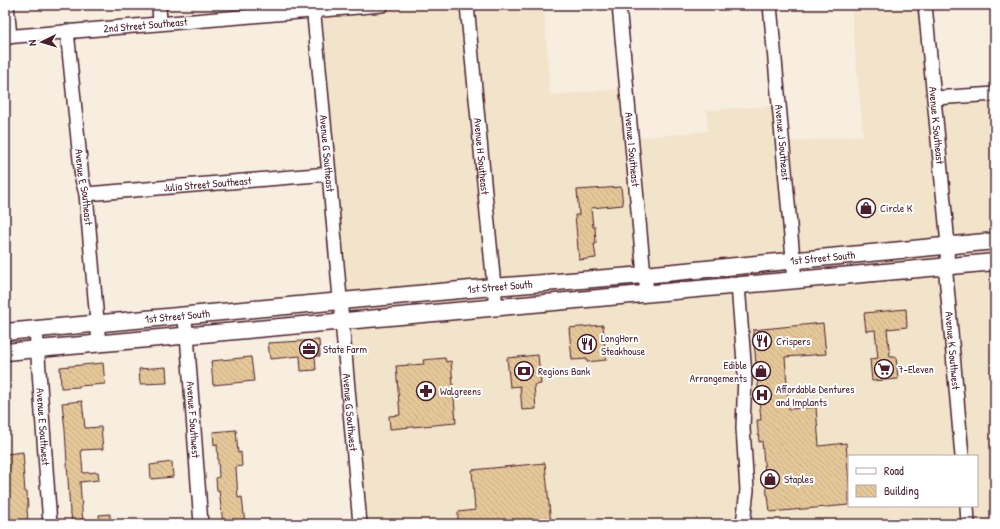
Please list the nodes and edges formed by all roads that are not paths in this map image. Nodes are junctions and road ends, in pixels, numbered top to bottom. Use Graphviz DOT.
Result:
graph roads {
  1 [pos="7,5"];
  2 [pos="159,5"];
  3 [pos="382,5"];
  4 [pos="467,5"];
  5 [pos="618,5"];
  6 [pos="770,5"];
  7 [pos="925,5"];
  8 [pos="313,8"];
  9 [pos="160,23"];
  10 [pos="67,31"];
  11 [pos="8,37"];
  12 [pos="995,94"];
  13 [pos="934,98"];
  14 [pos="329,174"];
  15 [pos="86,194"];
  16 [pos="995,241"];
  17 [pos="948,245"];
  18 [pos="793,260"];
  19 [pos="995,262"];
  20 [pos="946,266"];
  21 [pos="644,275"];
  22 [pos="796,280"];
  23 [pos="738,285"];
  24 [pos="493,287"];
  25 [pos="648,293"];
  26 [pos="340,301"];
  27 [pos="496,307"];
  28 [pos="184,316"];
  29 [pos="342,322"];
  30 [pos="98,324"];
  31 [pos="36,329"];
  32 [pos="5,332"];
  33 [pos="187,335"];
  34 [pos="99,344"];
  35 [pos="38,349"];
  36 [pos="5,352"];
  37 [pos="962,455"];
  38 [pos="967,507"];
  39 [pos="50,524"];
  40 [pos="201,524"];
  41 [pos="360,524"];
  42 [pos="743,524"];
  43 [pos="968,524"];
  1 -- 11 [label="street"];
  2 -- 9 [label="street"];
  3 -- 8 [label="street, 2nd Street Southeast"];
  4 -- 24 [label="street, Avenue H Southeast"];
  5 -- 21 [label="street, Avenue I Southeast"];
  6 -- 18 [label="street, Avenue J Southeast"];
  7 -- 13 [label="street, Avenue K Southeast"];
  8 -- 9 [label="street, 2nd Street Southeast"];
  8 -- 14 [label="street, Avenue G Southeast"];
  9 -- 10 [label="street, 2nd Street Southeast"];
  10 -- 11 [label="street, 2nd Street Southeast"];
  10 -- 15 [label="street, Avenue E Southeast"];
  12 -- 13 [label="street"];
  13 -- 17 [label="street, Avenue K Southeast"];
  14 -- 15 [label="street, Julia Street Southeast"];
  14 -- 26 [label="street, Avenue G Southeast"];
  15 -- 30 [label="street, Avenue E Southeast"];
  16 -- 17 [label="main road, 1st Street South"];
  17 -- 18 [label="main road, 1st Street South"];
  17 -- 20 [label="street, Avenue K Southwest"];
  18 -- 21 [label="main road, 1st Street South"];
  18 -- 22 [label="street, Avenue J Southeast"];
  19 -- 20 [label="main road, 1st Street South"];
  20 -- 22 [label="main road, 1st Street South"];
  20 -- 37 [label="street, Avenue K Southwest"];
  21 -- 24 [label="main road, 1st Street South"];
  21 -- 25 [label="street, Avenue I Southeast"];
  22 -- 23 [label="main road, 1st Street South"];
  23 -- 25 [label="main road, 1st Street South"];
  23 -- 42 [label="street"];
  24 -- 26 [label="main road, 1st Street South"];
  24 -- 27 [label="street, Avenue H Southeast"];
  25 -- 27 [label="main road, 1st Street South"];
  26 -- 28 [label="main road, 1st Street South"];
  26 -- 29 [label="street, Avenue G Southwest"];
  27 -- 29 [label="main road, 1st Street South"];
  28 -- 30 [label="main road, 1st Street South"];
  28 -- 33 [label="street, Avenue F Southwest"];
  29 -- 33 [label="main road, 1st Street South"];
  29 -- 41 [label="street, Avenue G Southwest"];
  30 -- 31 [label="main road, 1st Street South"];
  30 -- 34 [label="street, Avenue E Southeast"];
  31 -- 32 [label="main road, 1st Street South"];
  31 -- 35 [label="street, Avenue E Southwest"];
  33 -- 34 [label="main road, 1st Street South"];
  33 -- 40 [label="street, Avenue F Southwest"];
  34 -- 35 [label="main road, 1st Street South"];
  35 -- 36 [label="main road, 1st Street South"];
  35 -- 39 [label="street, Avenue E Southwest"];
  38 -- 43 [label="street"];
}
